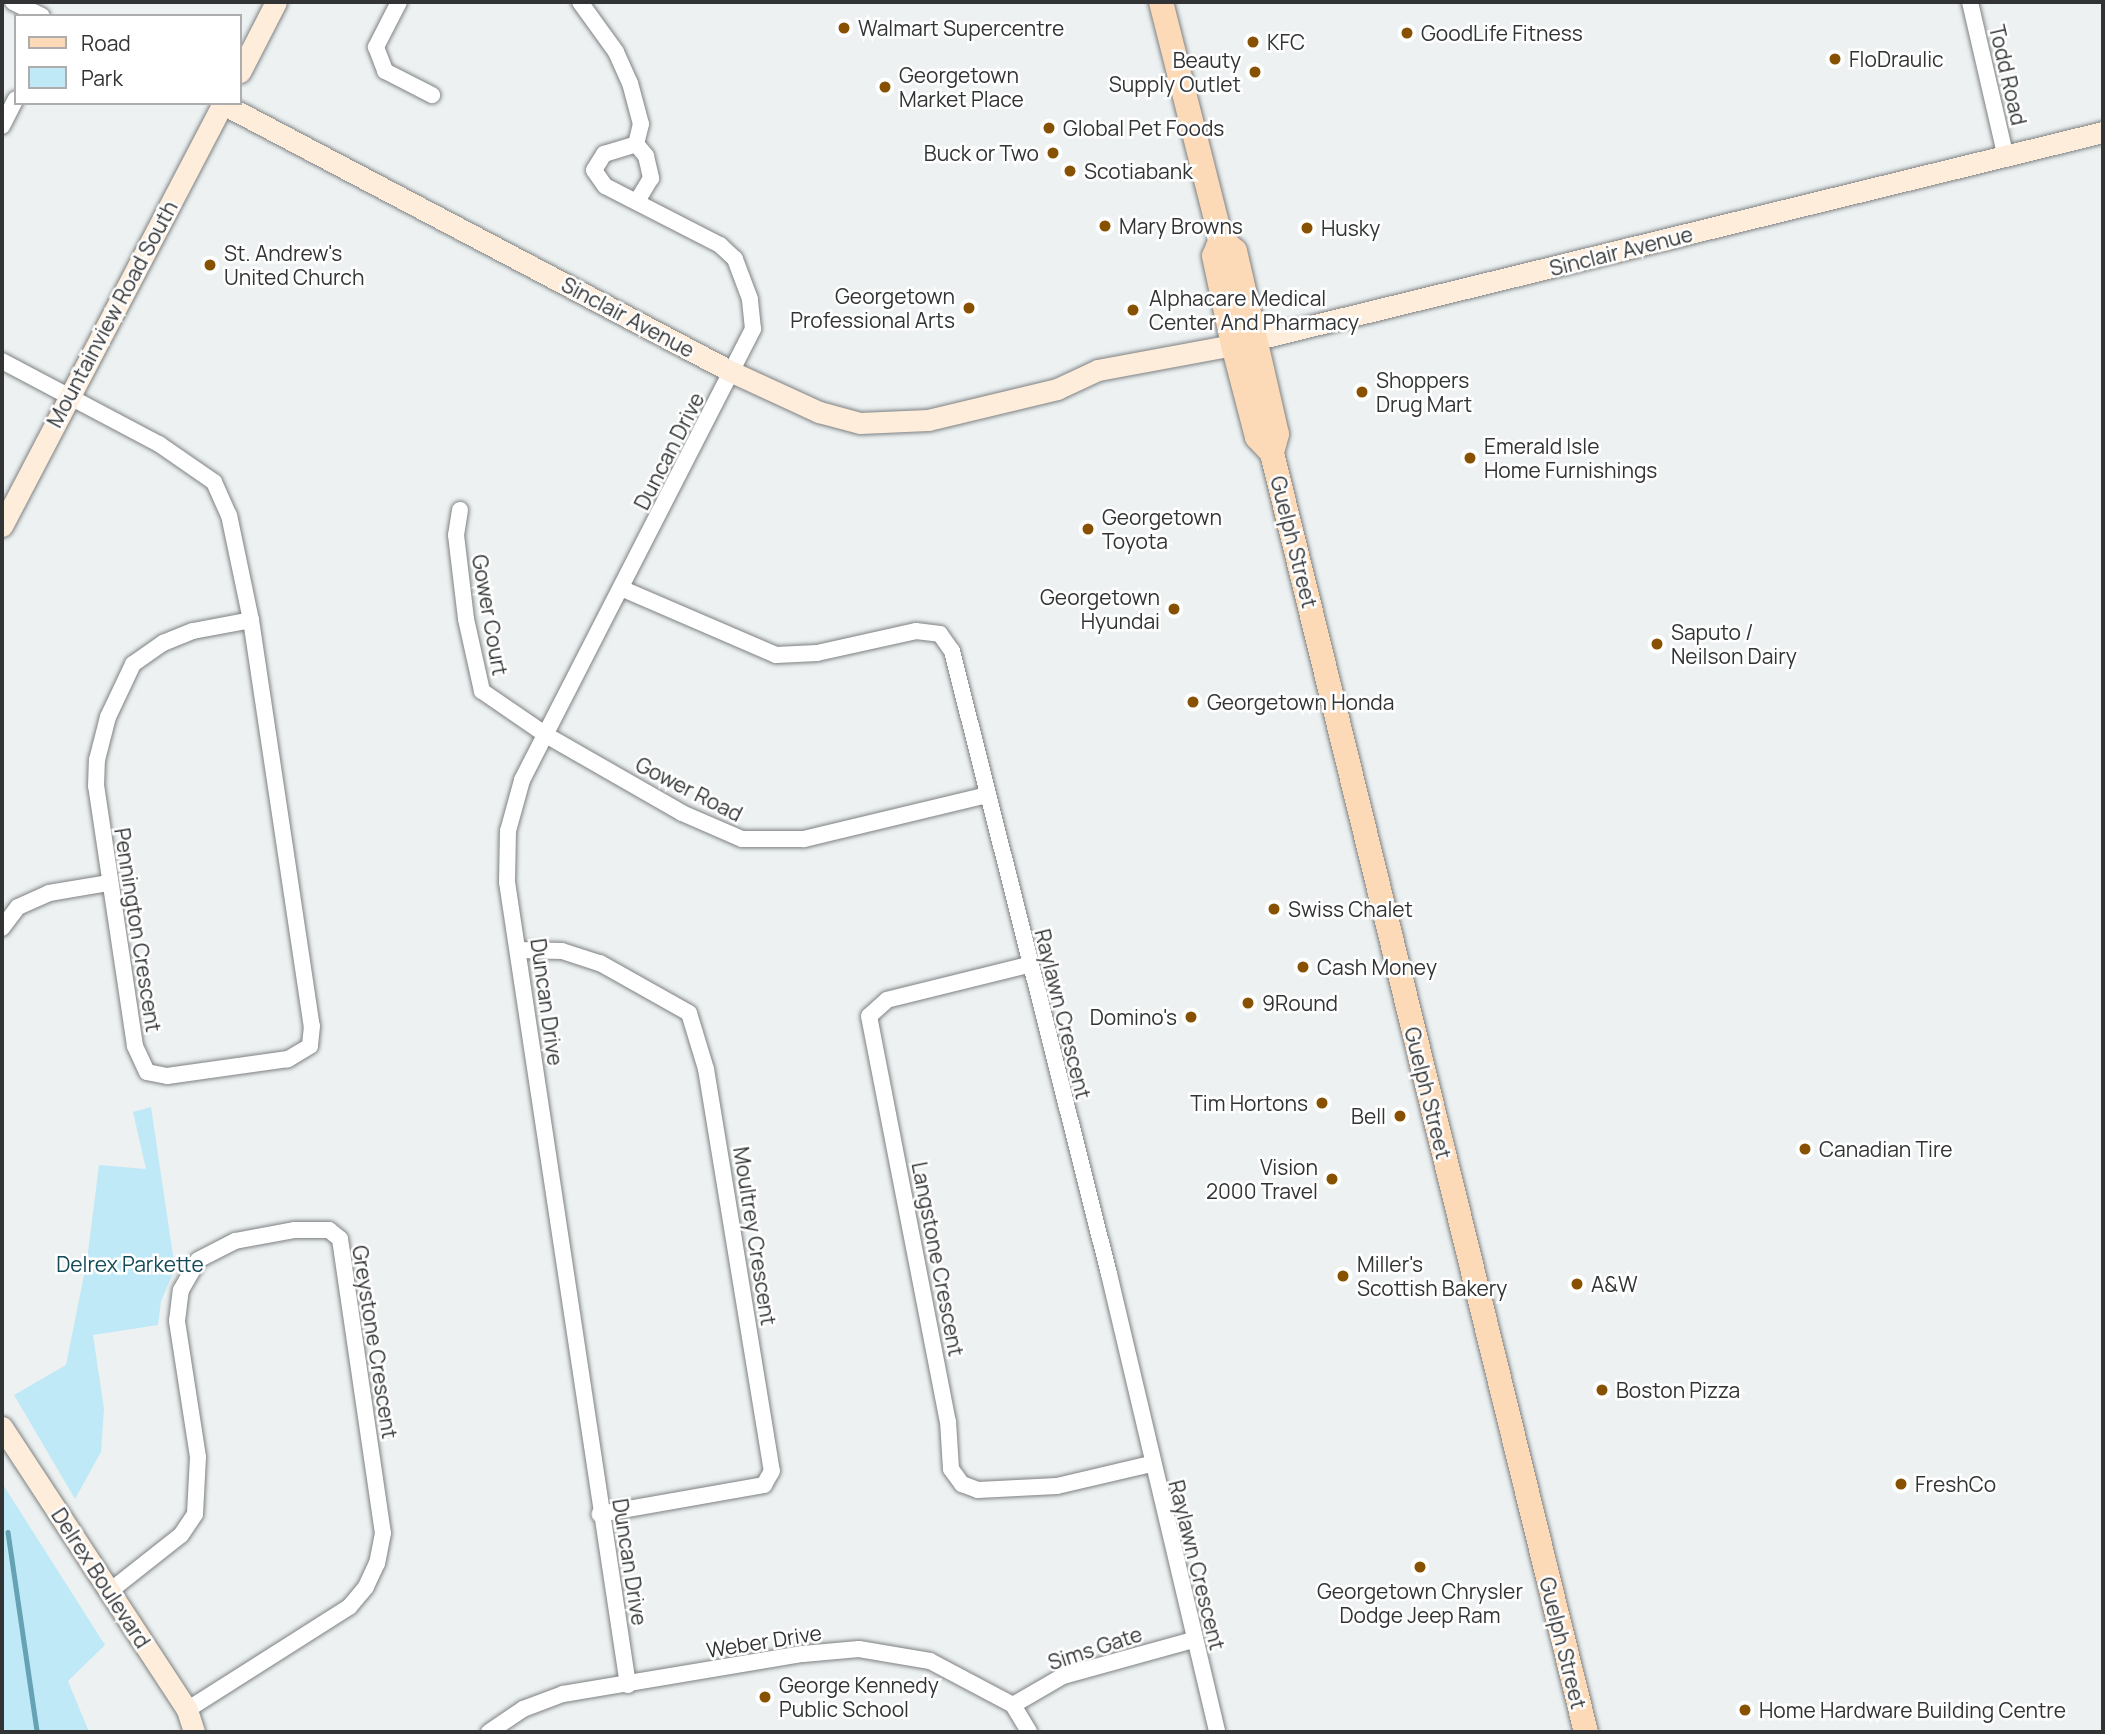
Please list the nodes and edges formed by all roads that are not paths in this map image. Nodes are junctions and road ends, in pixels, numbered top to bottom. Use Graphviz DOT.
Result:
graph roads {
  1 [pos="12,2"];
  2 [pos="276,2"];
  3 [pos="399,2"];
  4 [pos="580,2"];
  5 [pos="1161,2"];
  6 [pos="1970,2"];
  7 [pos="38,14"];
  8 [pos="242,68"];
  9 [pos="432,95"];
  10 [pos="14,103"];
  11 [pos="222,105"];
  12 [pos="227,105"];
  13 [pos="2,126"];
  14 [pos="2103,132"];
  15 [pos="636,144"];
  16 [pos="2006,158"];
  17 [pos="637,201"];
  18 [pos="1244,342"];
  19 [pos="2,361"];
  20 [pos="732,372"];
  21 [pos="69,397"];
  22 [pos="460,510"];
  23 [pos="2,526"];
  24 [pos="623,589"];
  25 [pos="251,620"];
  26 [pos="546,735"];
  27 [pos="987,795"];
  28 [pos="109,883"];
  29 [pos="2,928"];
  30 [pos="518,950"];
  31 [pos="1028,964"];
  32 [pos="2,1427"];
  33 [pos="1151,1464"];
  34 [pos="600,1514"];
  35 [pos="110,1591"];
  36 [pos="1193,1640"];
  37 [pos="628,1685"];
  38 [pos="1013,1704"];
  39 [pos="187,1710"];
  40 [pos="194,1732"];
  41 [pos="489,1732"];
  42 [pos="1029,1732"];
  43 [pos="1217,1732"];
  44 [pos="1586,1732"];
  1 -- 7 [label="street"];
  2 -- 8 [label="street"];
  3 -- 9 [label="street"];
  4 -- 15 [label="street"];
  5 -- 18 [label="main road, Guelph Street"];
  6 -- 16 [label="street, Todd Road"];
  10 -- 13 [label="street"];
  11 -- 21 [label="street, Mountainview Road South"];
  12 -- 20 [label="street, Sinclair Avenue"];
  14 -- 16 [label="street, Sinclair Avenue"];
  15 -- 17 [label="street"];
  15 -- 17 [label="street"];
  16 -- 18 [label="street, Sinclair Avenue"];
  17 -- 20 [label="street, Duncan Drive"];
  18 -- 20 [label="street, Sinclair Avenue"];
  18 -- 44 [label="main road, Guelph Street"];
  19 -- 21 [label="street, Pennington Crescent"];
  20 -- 24 [label="street, Duncan Drive"];
  21 -- 23 [label="street, Mountainview Road South"];
  21 -- 25 [label="street, Pennington Crescent"];
  22 -- 26 [label="street, Gower Court"];
  24 -- 26 [label="street, Duncan Drive"];
  24 -- 27 [label="street, Raylawn Crescent"];
  25 -- 28 [label="street, Pennington Crescent"];
  25 -- 28 [label="street, Pennington Crescent"];
  26 -- 27 [label="street, Gower Road"];
  26 -- 30 [label="street, Duncan Drive"];
  27 -- 31 [label="street, Raylawn Crescent"];
  28 -- 29 [label="street"];
  30 -- 34 [label="street, Duncan Drive"];
  30 -- 34 [label="street, Moultrey Crescent"];
  31 -- 33 [label="street, Raylawn Crescent"];
  31 -- 33 [label="street, Langstone Crescent"];
  32 -- 35 [label="street, Delrex Boulevard"];
  33 -- 36 [label="street, Raylawn Crescent"];
  34 -- 37 [label="street, Duncan Drive"];
  35 -- 39 [label="street, Delrex Boulevard"];
  35 -- 39 [label="street, Greystone Crescent"];
  36 -- 38 [label="street, Sims Gate"];
  36 -- 43 [label="street, Raylawn Crescent"];
  37 -- 38 [label="street, Weber Drive"];
  37 -- 41 [label="street, Weber Drive"];
  38 -- 42 [label="street"];
  39 -- 40 [label="street, Delrex Boulevard"];
}
